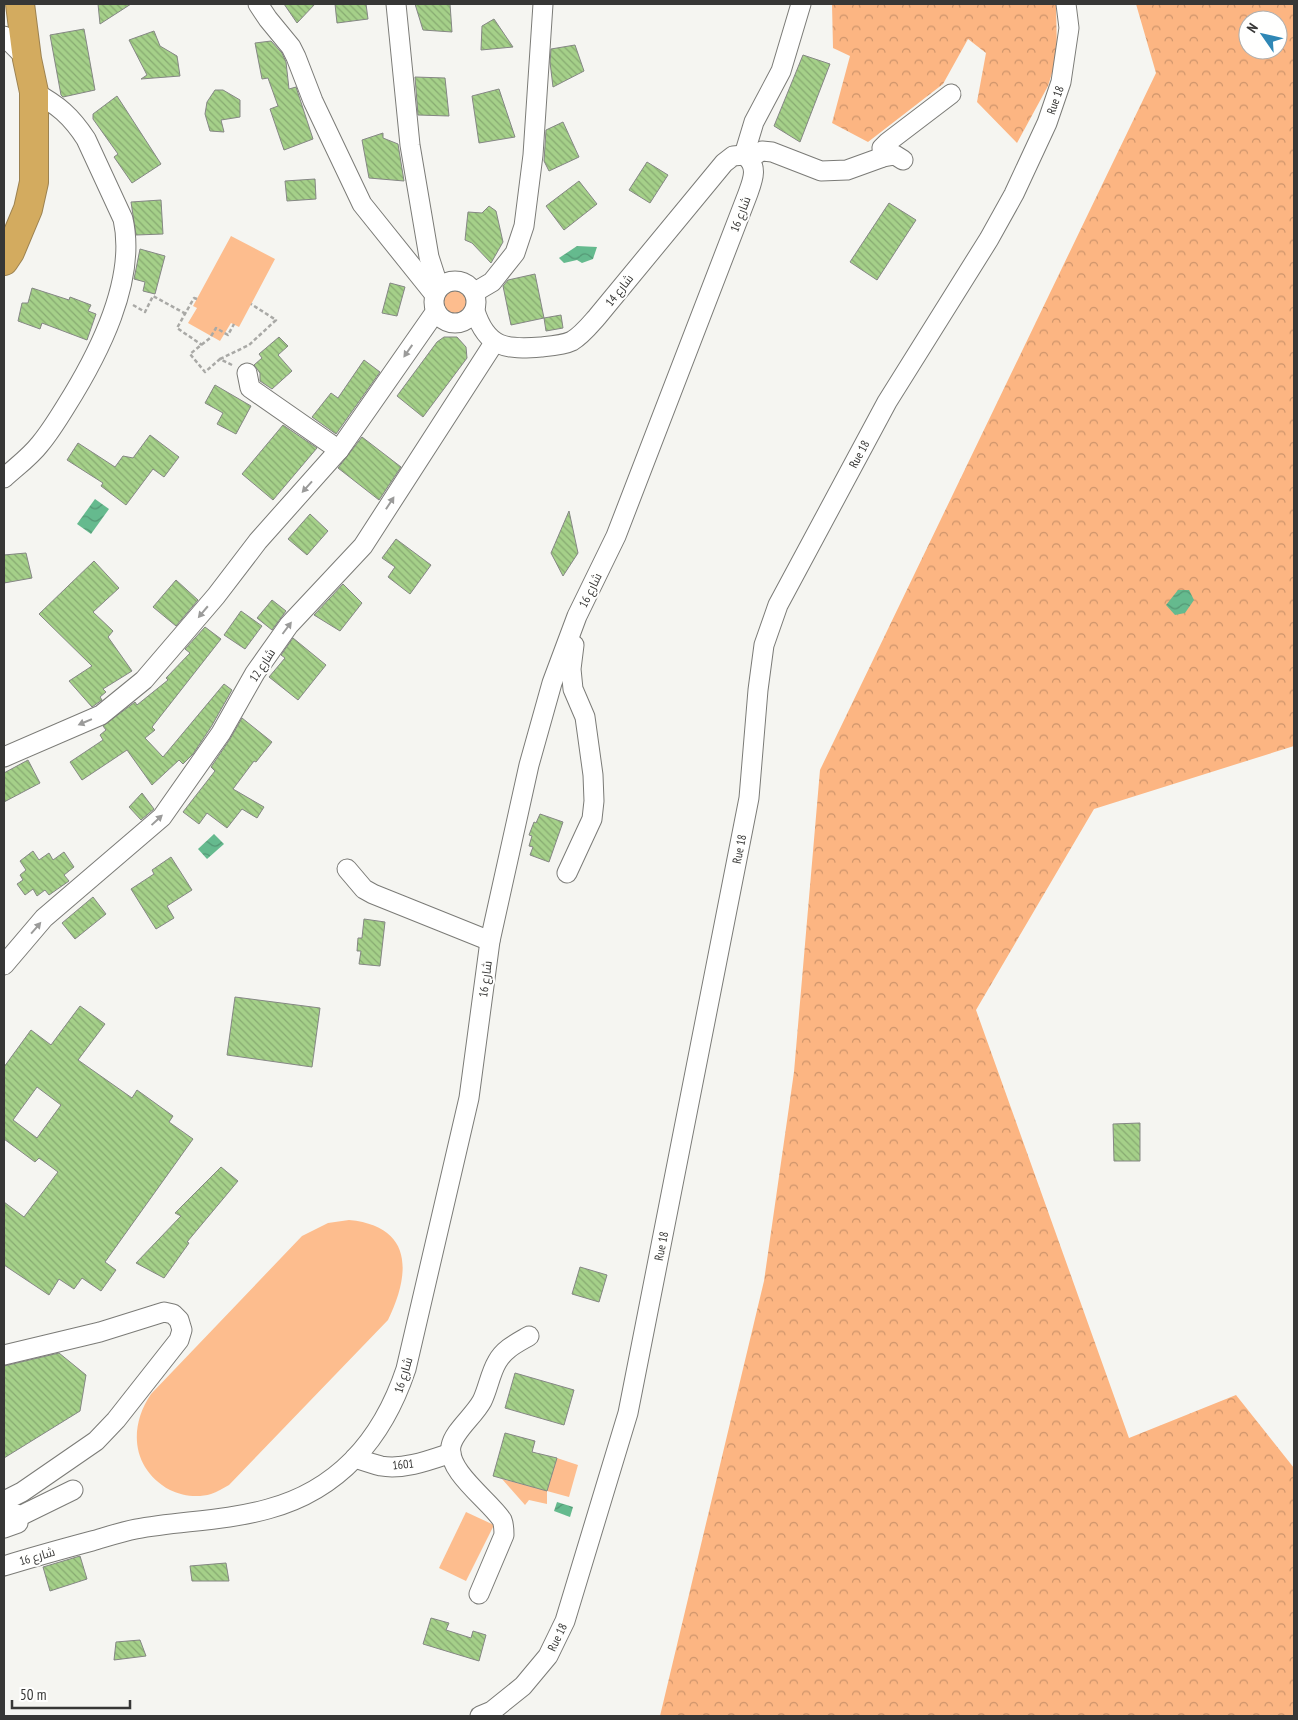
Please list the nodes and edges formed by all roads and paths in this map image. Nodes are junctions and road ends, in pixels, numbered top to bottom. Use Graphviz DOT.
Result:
graph roads {
  1 [pos="20,4"];
  2 [pos="258,4"];
  3 [pos="396,4"];
  4 [pos="543,4"];
  5 [pos="801,4"];
  6 [pos="1066,4"];
  7 [pos="4,36"];
  8 [pos="27,60"];
  9 [pos="34,92"];
  10 [pos="950,94"];
  11 [pos="746,157"];
  12 [pos="883,157"];
  13 [pos="903,160"];
  14 [pos="4,260"];
  15 [pos="475,292"];
  16 [pos="437,298"];
  17 [pos="197,299"];
  18 [pos="115,304"];
  19 [pos="252,304"];
  20 [pos="475,311"];
  21 [pos="186,314"];
  22 [pos="234,324"];
  23 [pos="494,343"];
  24 [pos="202,344"];
  25 [pos="220,359"];
  26 [pos="247,373"];
  27 [pos="339,450"];
  28 [pos="4,478"];
  29 [pos="577,616"];
  30 [pos="4,757"];
  31 [pos="347,869"];
  32 [pos="567,873"];
  33 [pos="490,941"];
  34 [pos="4,964"];
  35 [pos="529,1336"];
  36 [pos="4,1355"];
  37 [pos="451,1453"];
  38 [pos="355,1458"];
  39 [pos="73,1490"];
  40 [pos="4,1501"];
  41 [pos="8,1521"];
  42 [pos="4,1566"];
  43 [pos="479,1594"];
  44 [pos="480,1716"];
  1 -- 8 [label="highway"];
  2 -- 16 [label="street"];
  3 -- 16 [label="street"];
  4 -- 15 [label="street"];
  5 -- 11 [label="street"];
  6 -- 44 [label="street, Rue 18"];
  7 -- 8 [label="street"];
  8 -- 9 [label="highway"];
  9 -- 14 [label="highway"];
  9 -- 18 [label="street"];
  10 -- 12 [label="street"];
  11 -- 12 [label="street, شارع 14"];
  11 -- 23 [label="street, شارع 14"];
  11 -- 29 [label="street, شارع 16"];
  12 -- 13 [label="street"];
  15 -- 16 [label="street"];
  15 -- 20 [label="street"];
  16 -- 20 [label="street"];
  16 -- 27 [label="street, one-way"];
  17 -- 21 [label="path"];
  18 -- 21 [label="path"];
  18 -- 28 [label="street"];
  19 -- 25 [label="path"];
  20 -- 23 [label="street"];
  21 -- 24 [label="path"];
  22 -- 24 [label="path"];
  34 -- 23 [label="street, شارع 12, one-way"];
  24 -- 25 [label="path"];
  25 -- 26 [label="path"];
  26 -- 27 [label="street"];
  27 -- 30 [label="street, one-way"];
  29 -- 32 [label="street"];
  29 -- 33 [label="street, شارع 16"];
  31 -- 33 [label="street"];
  33 -- 38 [label="street, شارع 16"];
  35 -- 37 [label="street"];
  36 -- 40 [label="street"];
  37 -- 38 [label="street, 1601"];
  37 -- 43 [label="street"];
  38 -- 42 [label="street, شارع 16"];
  39 -- 41 [label="street"];
}
